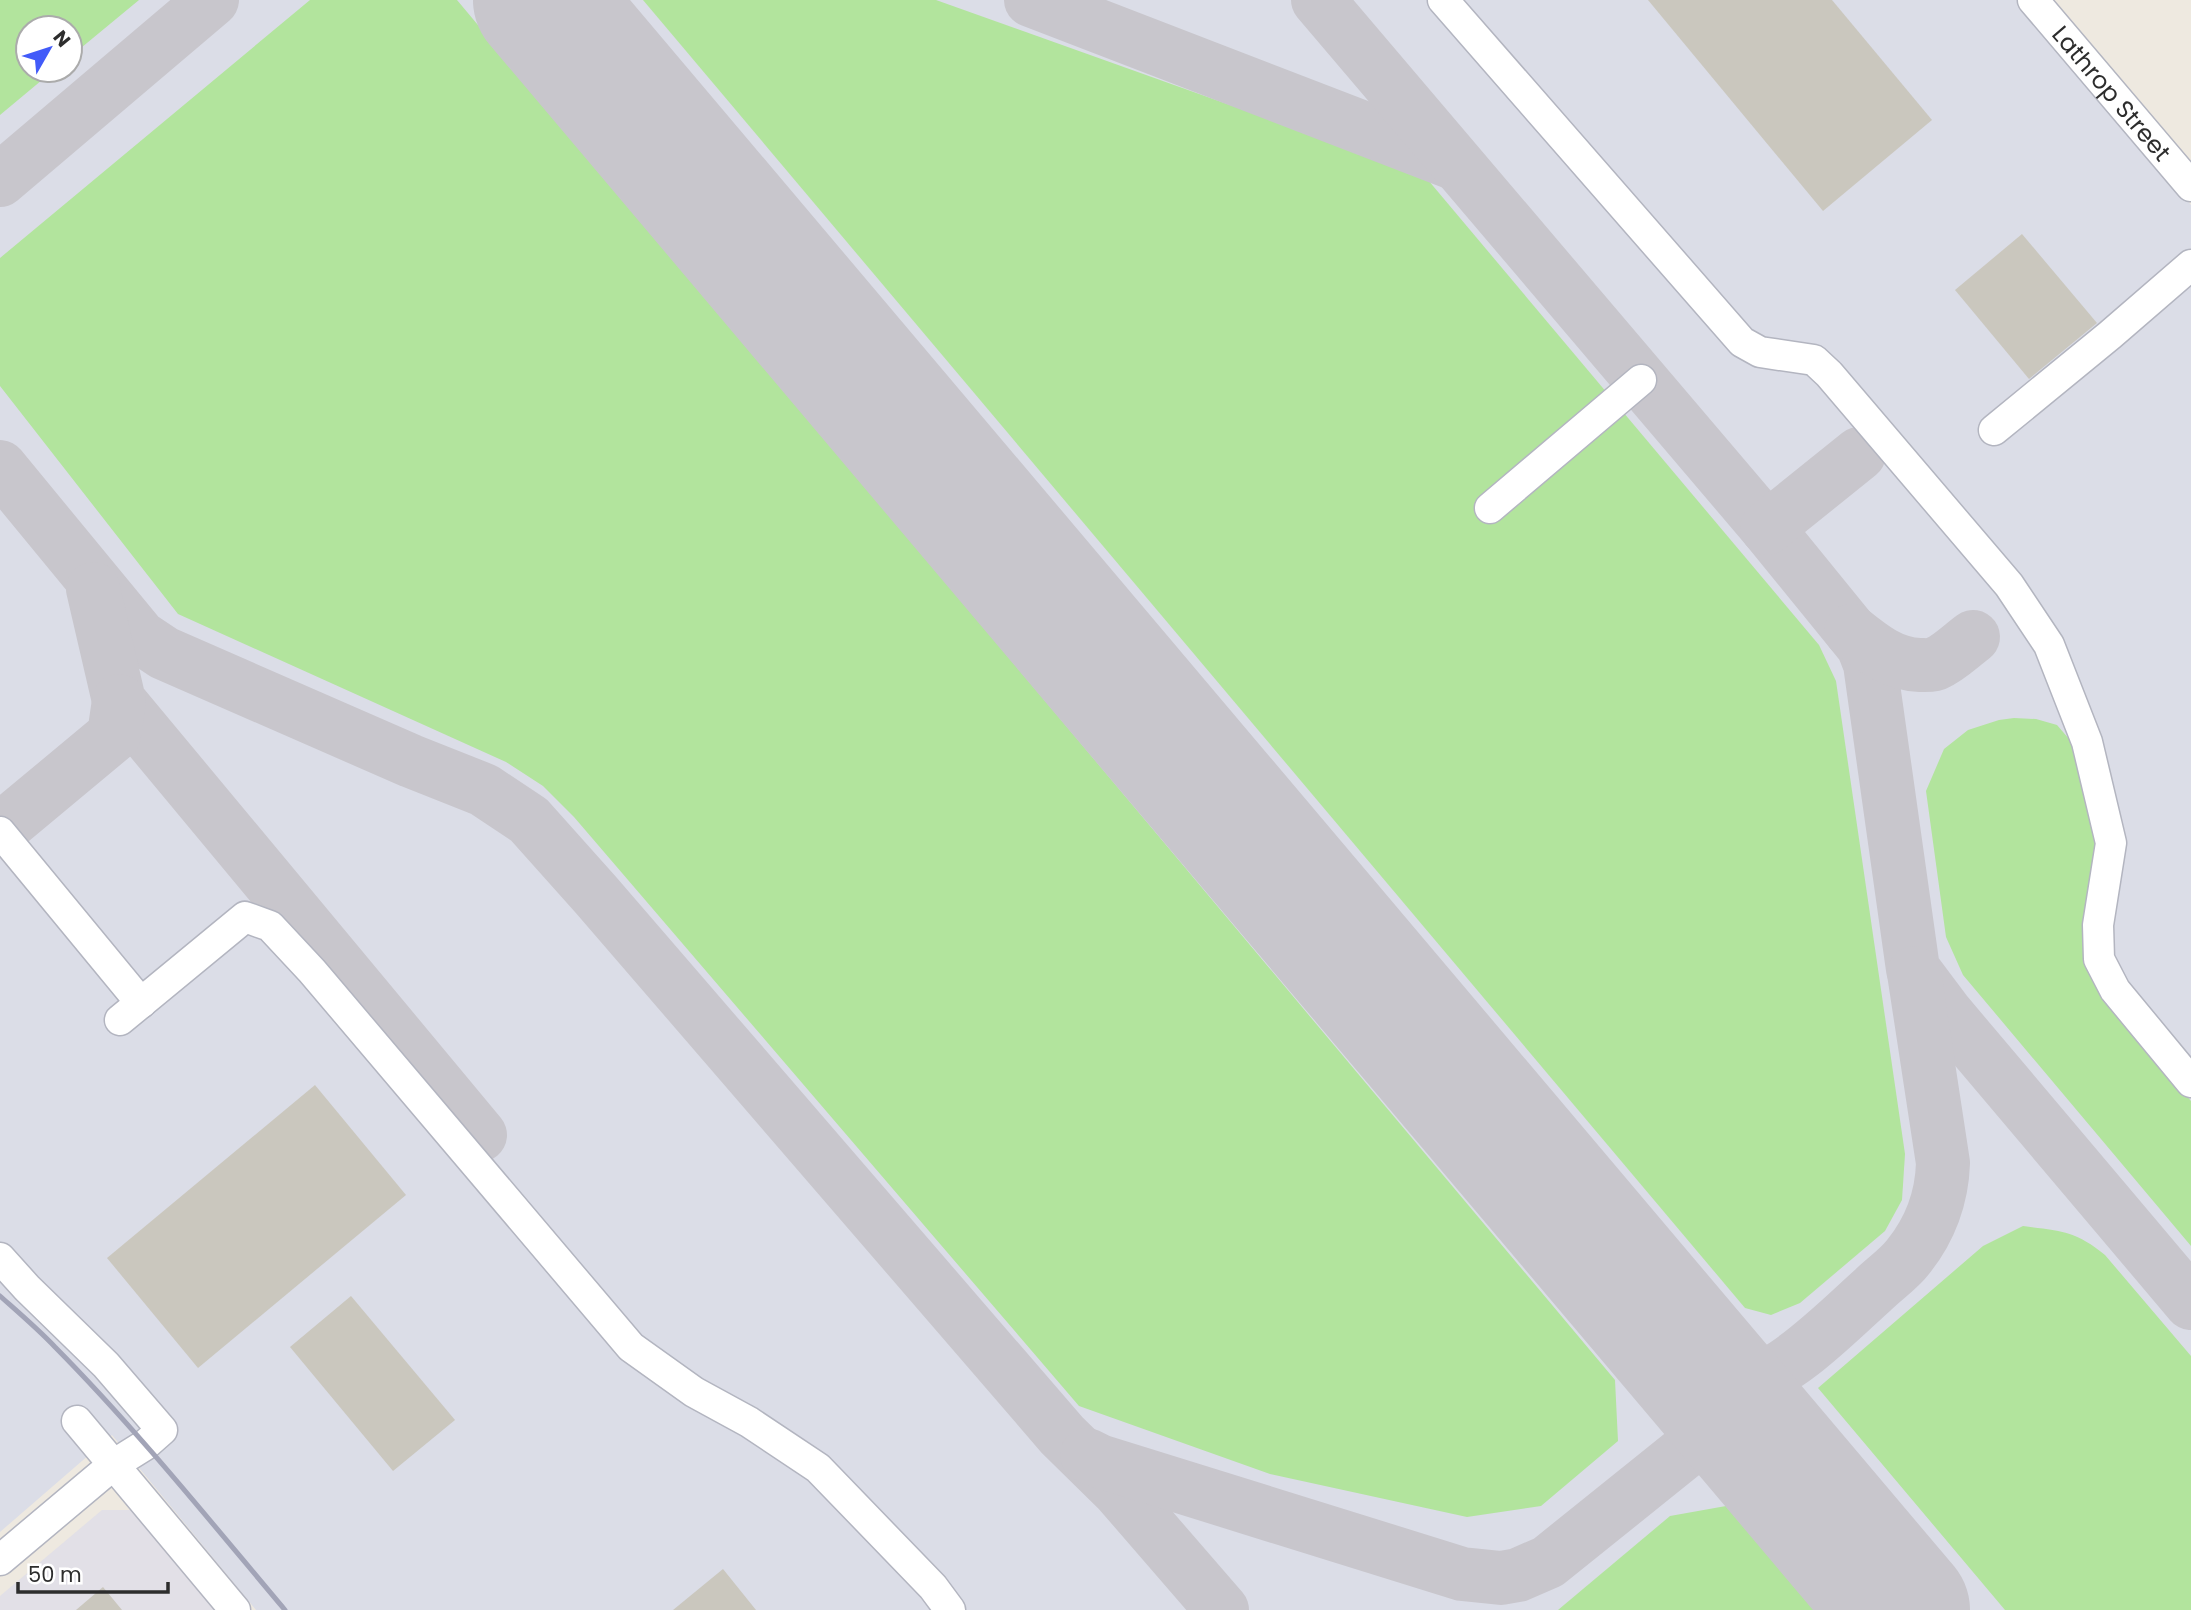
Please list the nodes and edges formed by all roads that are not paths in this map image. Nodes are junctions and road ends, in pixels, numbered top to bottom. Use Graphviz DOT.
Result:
graph roads {
  1 [pos="1443,0"];
  2 [pos="2033,0"];
  3 [pos="2191,186"];
  4 [pos="2191,265"];
  5 [pos="1641,380"];
  6 [pos="1994,430"];
  7 [pos="1490,508"];
  8 [pos="0,832"];
  9 [pos="2191,1082"];
  10 [pos="0,1258"];
  11 [pos="77,1420"];
  12 [pos="113,1465"];
  13 [pos="0,1560"];
  14 [pos="235,1610"];
  15 [pos="950,1610"];
  1 -- 9 [label="street"];
  2 -- 3 [label="street, Lathrop Street"];
  4 -- 6 [label="street"];
  5 -- 7 [label="street"];
  8 -- 15 [label="street"];
  10 -- 12 [label="street"];
  11 -- 12 [label="street"];
  12 -- 13 [label="street"];
  12 -- 14 [label="street"];
}
